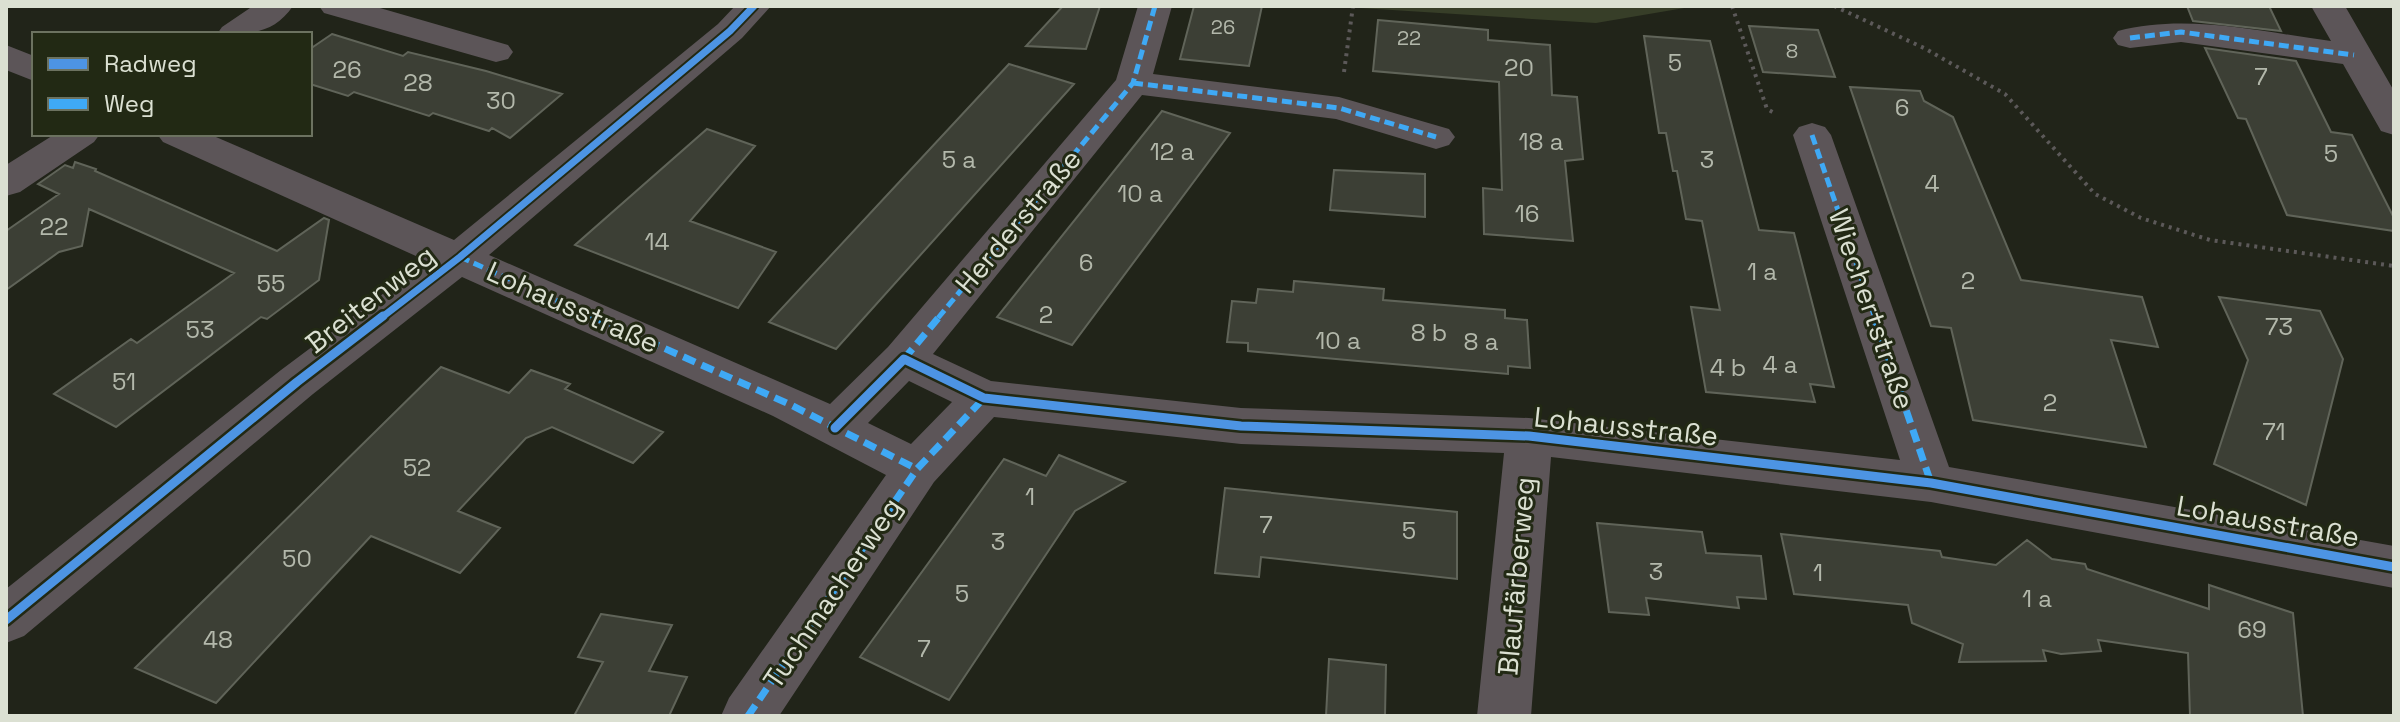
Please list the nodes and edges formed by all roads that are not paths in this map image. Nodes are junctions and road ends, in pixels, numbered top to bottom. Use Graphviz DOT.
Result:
graph roads {
  1 [pos="276,6"];
  2 [pos="336,6"];
  3 [pos="754,6"];
  4 [pos="1155,6"];
  5 [pos="2328,6"];
  6 [pos="237,32"];
  7 [pos="2130,38"];
  8 [pos="496,52"];
  9 [pos="2354,55"];
  10 [pos="6,56"];
  11 [pos="32,69"];
  12 [pos="1133,83"];
  13 [pos="2394,123"];
  14 [pos="1812,135"];
  15 [pos="78,136"];
  16 [pos="181,136"];
  17 [pos="1436,137"];
  18 [pos="6,183"];
  19 [pos="460,257"];
  20 [pos="904,359"];
  21 [pos="984,398"];
  22 [pos="835,428"];
  23 [pos="1529,436"];
  24 [pos="917,469"];
  25 [pos="1931,483"];
  26 [pos="2394,567"];
  27 [pos="6,620"];
  28 [pos="748,716"];
  29 [pos="1504,716"];
  1 -- 6 [label="street"];
  2 -- 8 [label="street"];
  3 -- 19 [label="street, Breitenweg"];
  4 -- 12 [label="street, Herderstraße"];
  5 -- 9 [label="street"];
  7 -- 9 [label="street"];
  9 -- 13 [label="street"];
  10 -- 11 [label="street"];
  12 -- 17 [label="street"];
  12 -- 20 [label="street, Herderstraße"];
  14 -- 25 [label="street, Wiechertstraße"];
  15 -- 18 [label="street"];
  16 -- 19 [label="street, Lohausstraße"];
  19 -- 22 [label="street, Lohausstraße"];
  19 -- 27 [label="street, Breitenweg"];
  20 -- 21 [label="street, Lohausstraße"];
  20 -- 22 [label="street"];
  21 -- 23 [label="street, Lohausstraße"];
  21 -- 24 [label="street"];
  22 -- 24 [label="street, Lohausstraße"];
  23 -- 25 [label="street, Lohausstraße"];
  23 -- 29 [label="street, Blaufärberweg"];
  24 -- 28 [label="street, Tuchmacherweg"];
  25 -- 26 [label="street, Lohausstraße"];
}
